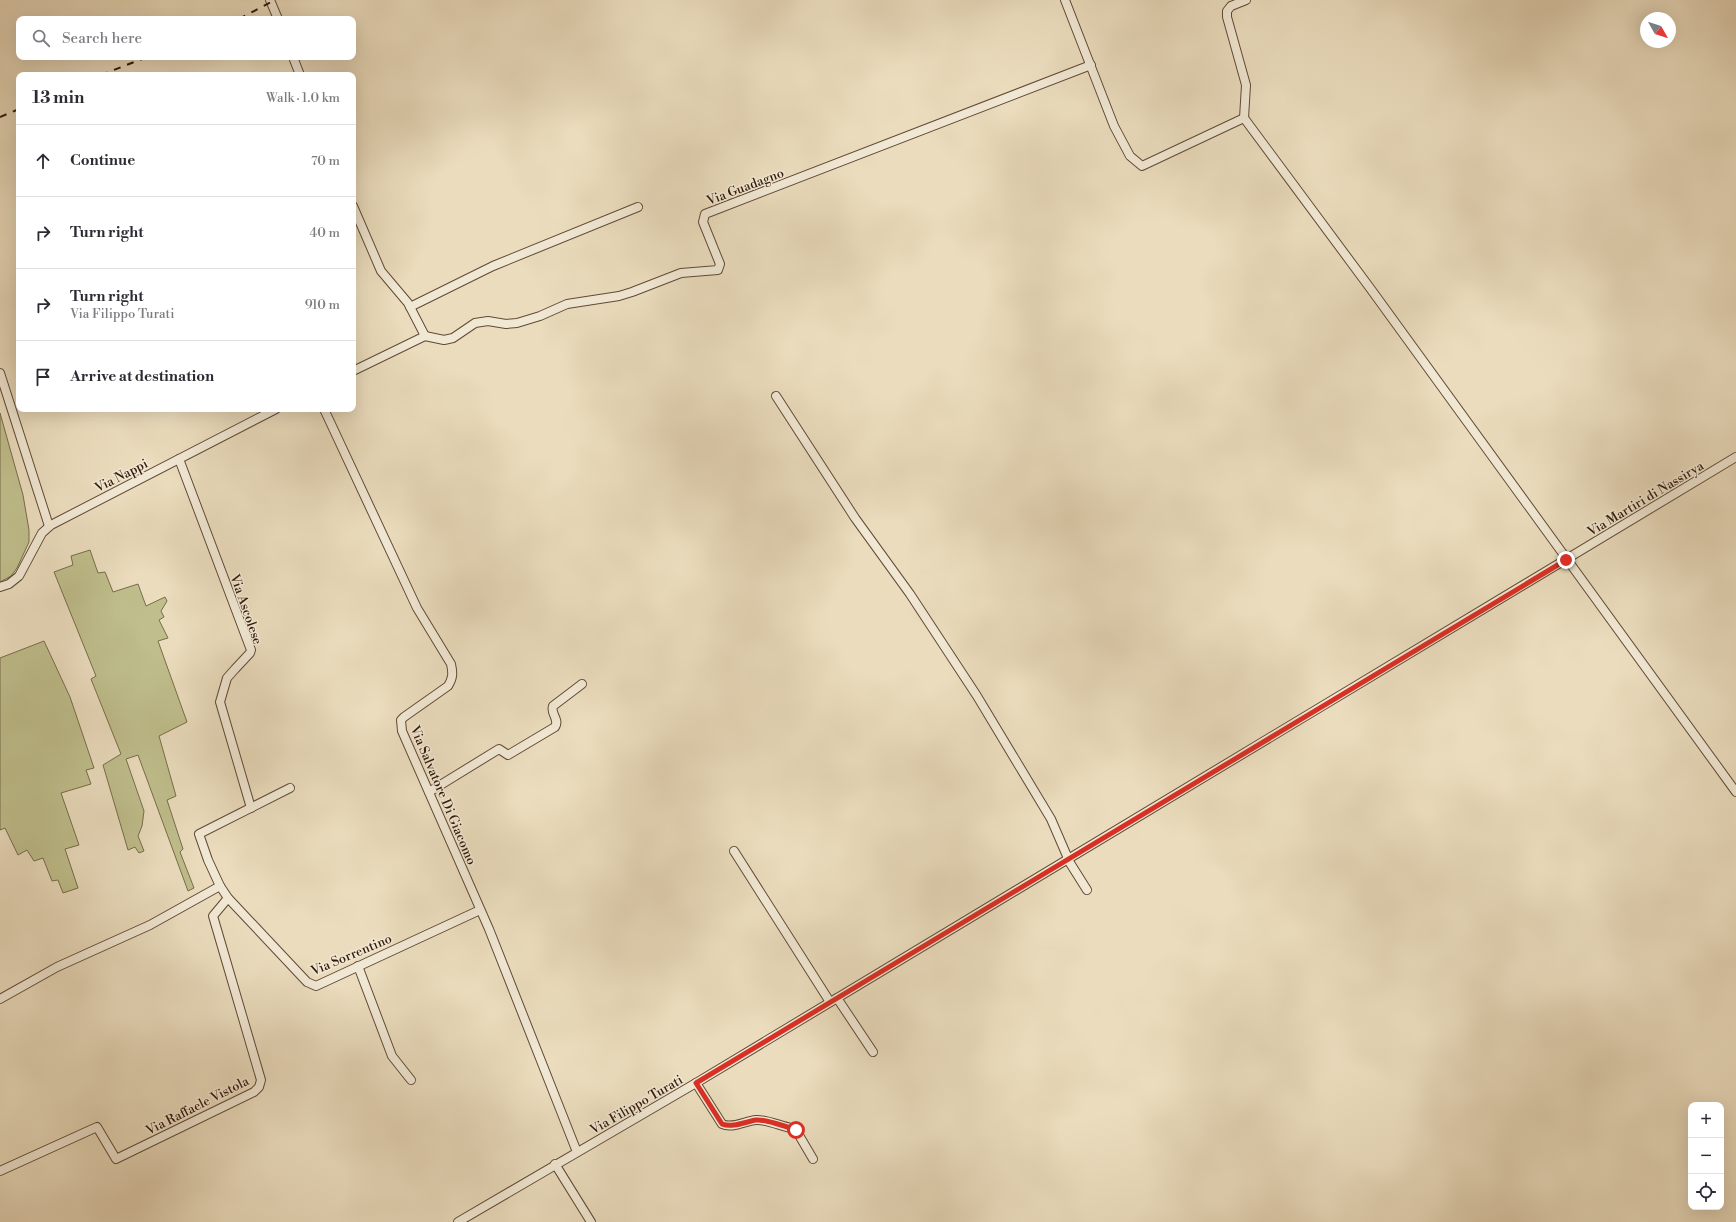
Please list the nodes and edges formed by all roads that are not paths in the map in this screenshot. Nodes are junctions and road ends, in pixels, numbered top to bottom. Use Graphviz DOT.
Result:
graph roads {
  1 [pos="270,0"];
  2 [pos="1065,0"];
  3 [pos="1246,0"];
  4 [pos="277,16"];
  5 [pos="294,60"];
  6 [pos="1091,65"];
  7 [pos="299,72"];
  8 [pos="1244,118"];
  9 [pos="638,207"];
  10 [pos="356,213"];
  11 [pos="410,308"];
  12 [pos="426,336"];
  13 [pos="356,370"];
  14 [pos="0,373"];
  15 [pos="776,396"];
  16 [pos="270,412"];
  17 [pos="325,412"];
  18 [pos="1736,457"];
  19 [pos="179,459"];
  20 [pos="49,526"];
  21 [pos="1566,560"];
  22 [pos="0,587"];
  23 [pos="582,684"];
  24 [pos="290,788"];
  25 [pos="429,792"];
  26 [pos="1736,792"];
  27 [pos="251,808"];
  28 [pos="734,851"];
  29 [pos="1069,860"];
  30 [pos="220,886"];
  31 [pos="1087,890"];
  32 [pos="228,898"];
  33 [pos="480,910"];
  34 [pos="358,966"];
  35 [pos="0,999"];
  36 [pos="834,1000"];
  37 [pos="873,1052"];
  38 [pos="411,1080"];
  39 [pos="696,1083"];
  40 [pos="577,1152"];
  41 [pos="813,1159"];
  42 [pos="555,1164"];
  43 [pos="0,1171"];
  44 [pos="458,1222"];
  45 [pos="591,1222"];
  1 -- 4 [label="street"];
  2 -- 6 [label="street"];
  3 -- 8 [label="street"];
  5 -- 7 [label="street"];
  6 -- 8 [label="street"];
  6 -- 12 [label="street, Via Guadagno"];
  8 -- 21 [label="street"];
  9 -- 11 [label="street"];
  10 -- 11 [label="street"];
  11 -- 12 [label="street"];
  12 -- 13 [label="street"];
  14 -- 20 [label="street"];
  15 -- 29 [label="street"];
  16 -- 19 [label="street, Via Nappi"];
  17 -- 25 [label="street, Via Salvatore Di Giacomo"];
  18 -- 21 [label="street, Via Martiri di Nassirya"];
  19 -- 20 [label="street, Via Nappi"];
  19 -- 27 [label="street, Via Ascolese"];
  20 -- 22 [label="street, Via Nappi"];
  21 -- 26 [label="street"];
  21 -- 29 [label="street, Via Filippo Turati"];
  23 -- 25 [label="street"];
  24 -- 27 [label="street, Via Sorrentino"];
  25 -- 33 [label="street, Via Salvatore Di Giacomo"];
  27 -- 30 [label="street, Via Sorrentino"];
  28 -- 36 [label="street"];
  29 -- 31 [label="street"];
  29 -- 36 [label="street, Via Filippo Turati"];
  30 -- 32 [label="street, Via Sorrentino"];
  30 -- 35 [label="street"];
  32 -- 34 [label="street, Via Sorrentino"];
  32 -- 43 [label="street, Via Raffaele Vistola"];
  33 -- 34 [label="street, Via Sorrentino"];
  33 -- 40 [label="street, Via Salvatore Di Giacomo"];
  34 -- 38 [label="street"];
  36 -- 37 [label="street"];
  36 -- 39 [label="street, Via Filippo Turati"];
  39 -- 40 [label="street, Via Filippo Turati"];
  39 -- 41 [label="street"];
  40 -- 42 [label="street, Via Filippo Turati"];
  42 -- 44 [label="street, Via Filippo Turati"];
  42 -- 45 [label="street"];
}
